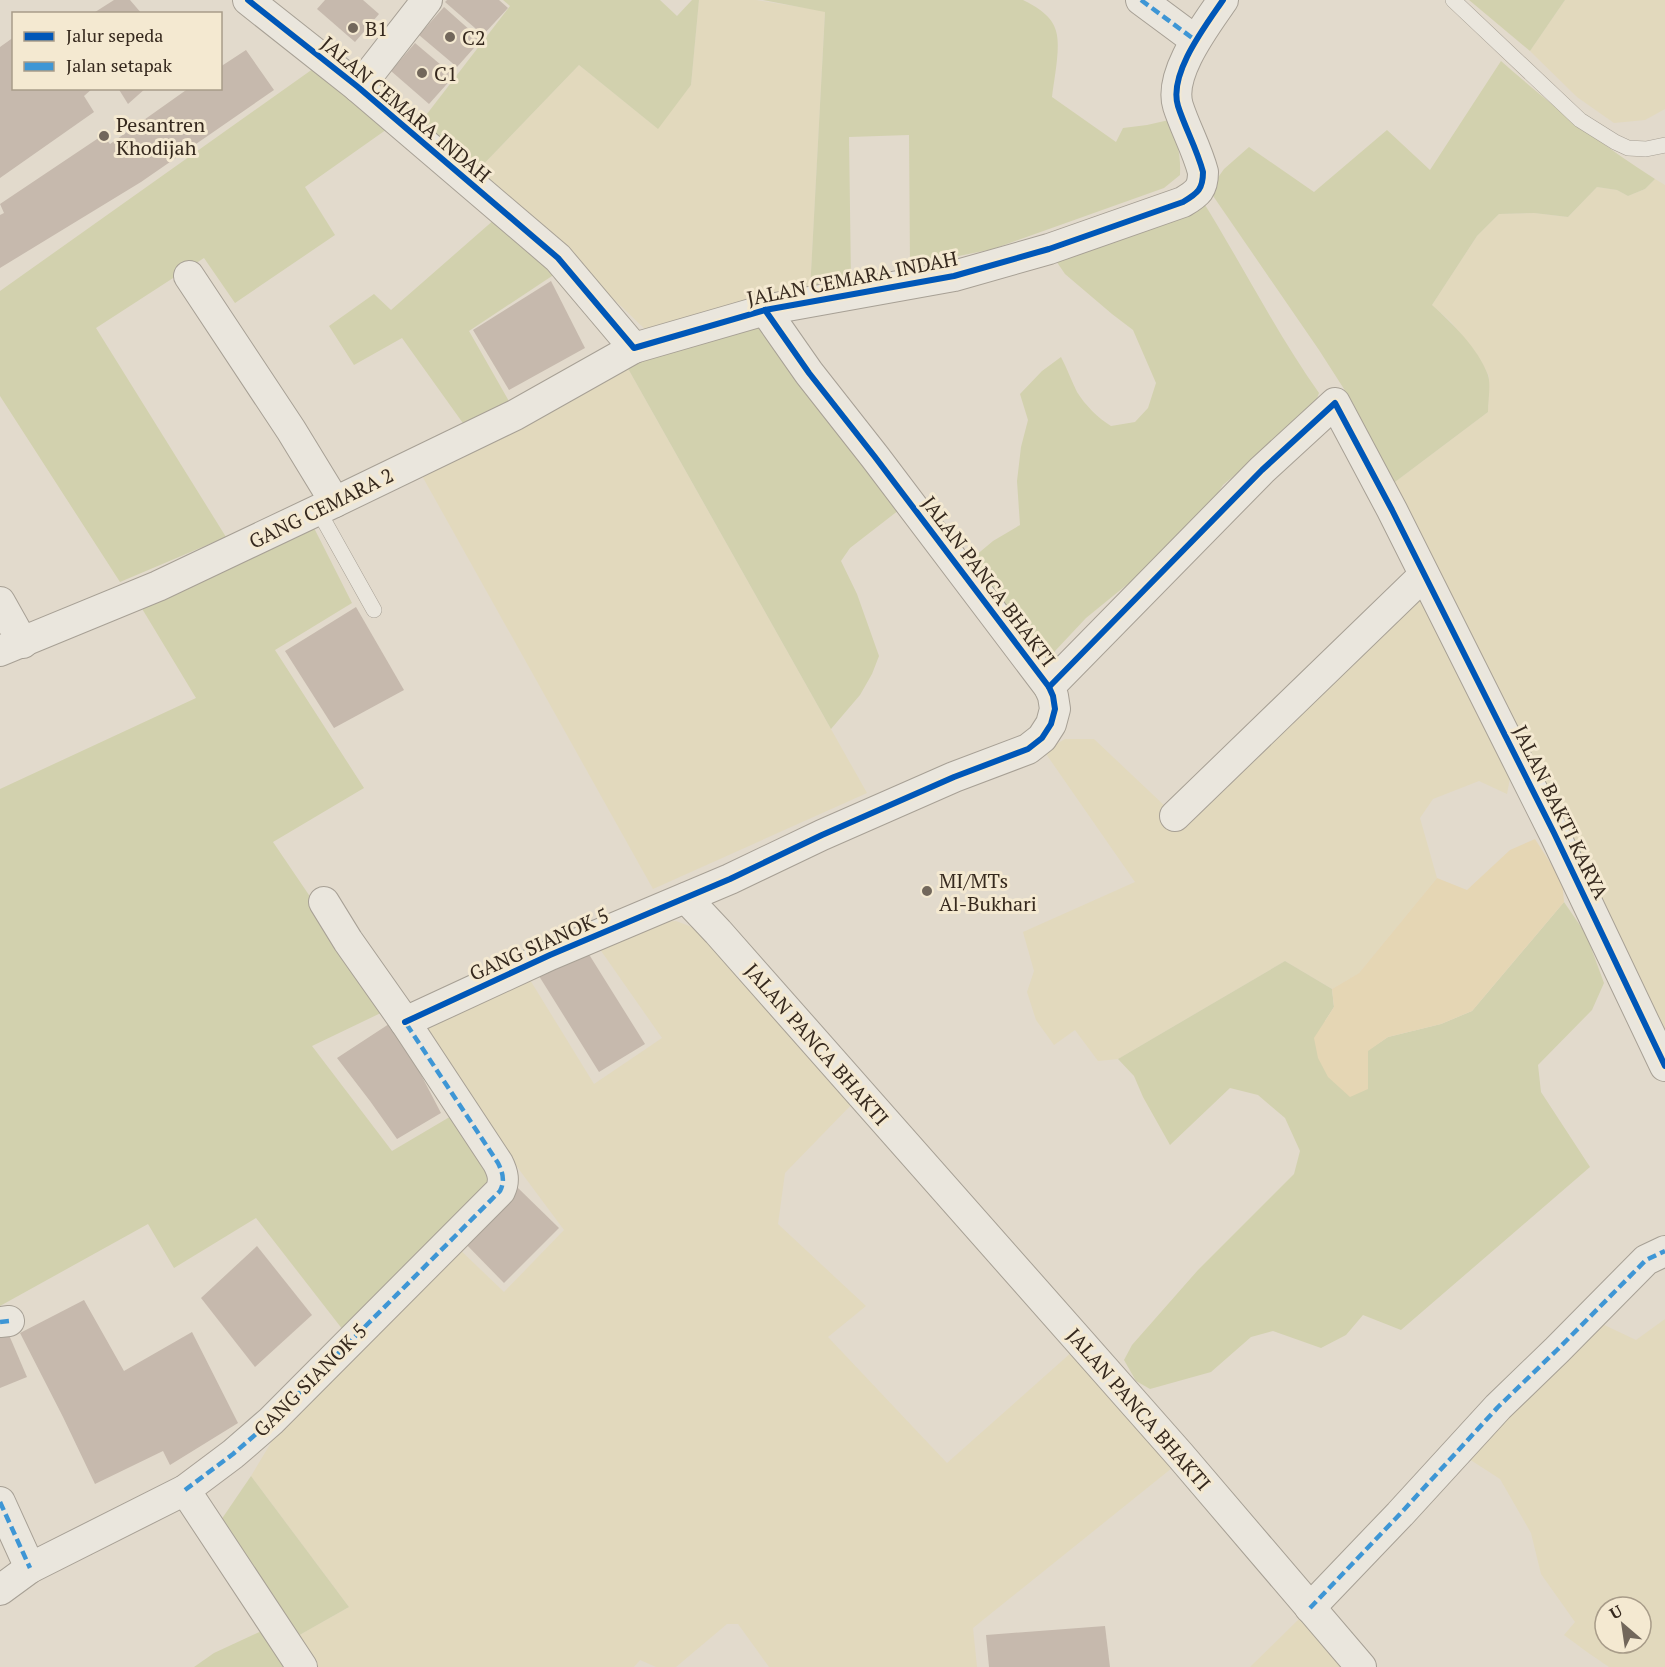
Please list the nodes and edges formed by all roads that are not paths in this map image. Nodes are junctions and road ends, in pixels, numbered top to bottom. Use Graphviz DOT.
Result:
graph roads {
  1 [pos="248,0"];
  2 [pos="427,0"];
  3 [pos="1141,0"];
  4 [pos="1223,0"];
  5 [pos="1453,0"];
  6 [pos="1195,40"];
  7 [pos="357,87"];
  8 [pos="1665,145"];
  9 [pos="189,276"];
  10 [pos="765,310"];
  11 [pos="634,348"];
  12 [pos="327,506"];
  13 [pos="1424,575"];
  14 [pos="0,602"];
  15 [pos="374,609"];
  16 [pos="11,647"];
  17 [pos="1049,687"];
  18 [pos="1175,816"];
  19 [pos="686,898"];
  20 [pos="324,902"];
  21 [pos="405,1022"];
  22 [pos="1665,1066"];
  23 [pos="1665,1251"];
  24 [pos="185,1490"];
  25 [pos="0,1502"];
  26 [pos="30,1568"];
  27 [pos="0,1590"];
  28 [pos="1310,1608"];
  29 [pos="302,1667"];
  30 [pos="1360,1667"];
  1 -- 7 [label="street, JALAN CEMARA INDAH"];
  2 -- 7 [label="street"];
  3 -- 6 [label="street"];
  4 -- 6 [label="street, JALAN CEMARA INDAH"];
  5 -- 8 [label="lane"];
  6 -- 10 [label="street, JALAN CEMARA INDAH"];
  7 -- 11 [label="street, JALAN CEMARA INDAH"];
  9 -- 12 [label="street"];
  10 -- 11 [label="street, JALAN CEMARA INDAH"];
  10 -- 17 [label="street, JALAN PANCA BHAKTI"];
  11 -- 12 [label="street, GANG CEMARA 2"];
  12 -- 15 [label="lane"];
  12 -- 16 [label="street, GANG CEMARA 2"];
  13 -- 17 [label="street, JALAN BAKTI KARYA"];
  13 -- 18 [label="street"];
  13 -- 22 [label="street, JALAN BAKTI KARYA"];
  14 -- 16 [label="street"];
  17 -- 19 [label="street, JALAN PANCA BHAKTI"];
  19 -- 21 [label="street, GANG SIANOK 5"];
  19 -- 28 [label="street, JALAN PANCA BHAKTI"];
  20 -- 21 [label="street"];
  21 -- 24 [label="street, GANG SIANOK 5"];
  23 -- 28 [label="street"];
  24 -- 26 [label="street, GANG SIANOK 5"];
  24 -- 29 [label="street"];
  25 -- 26 [label="street"];
  26 -- 27 [label="street, GANG SIANOK 5"];
  28 -- 30 [label="street, JALAN PANCA BHAKTI"];
}
